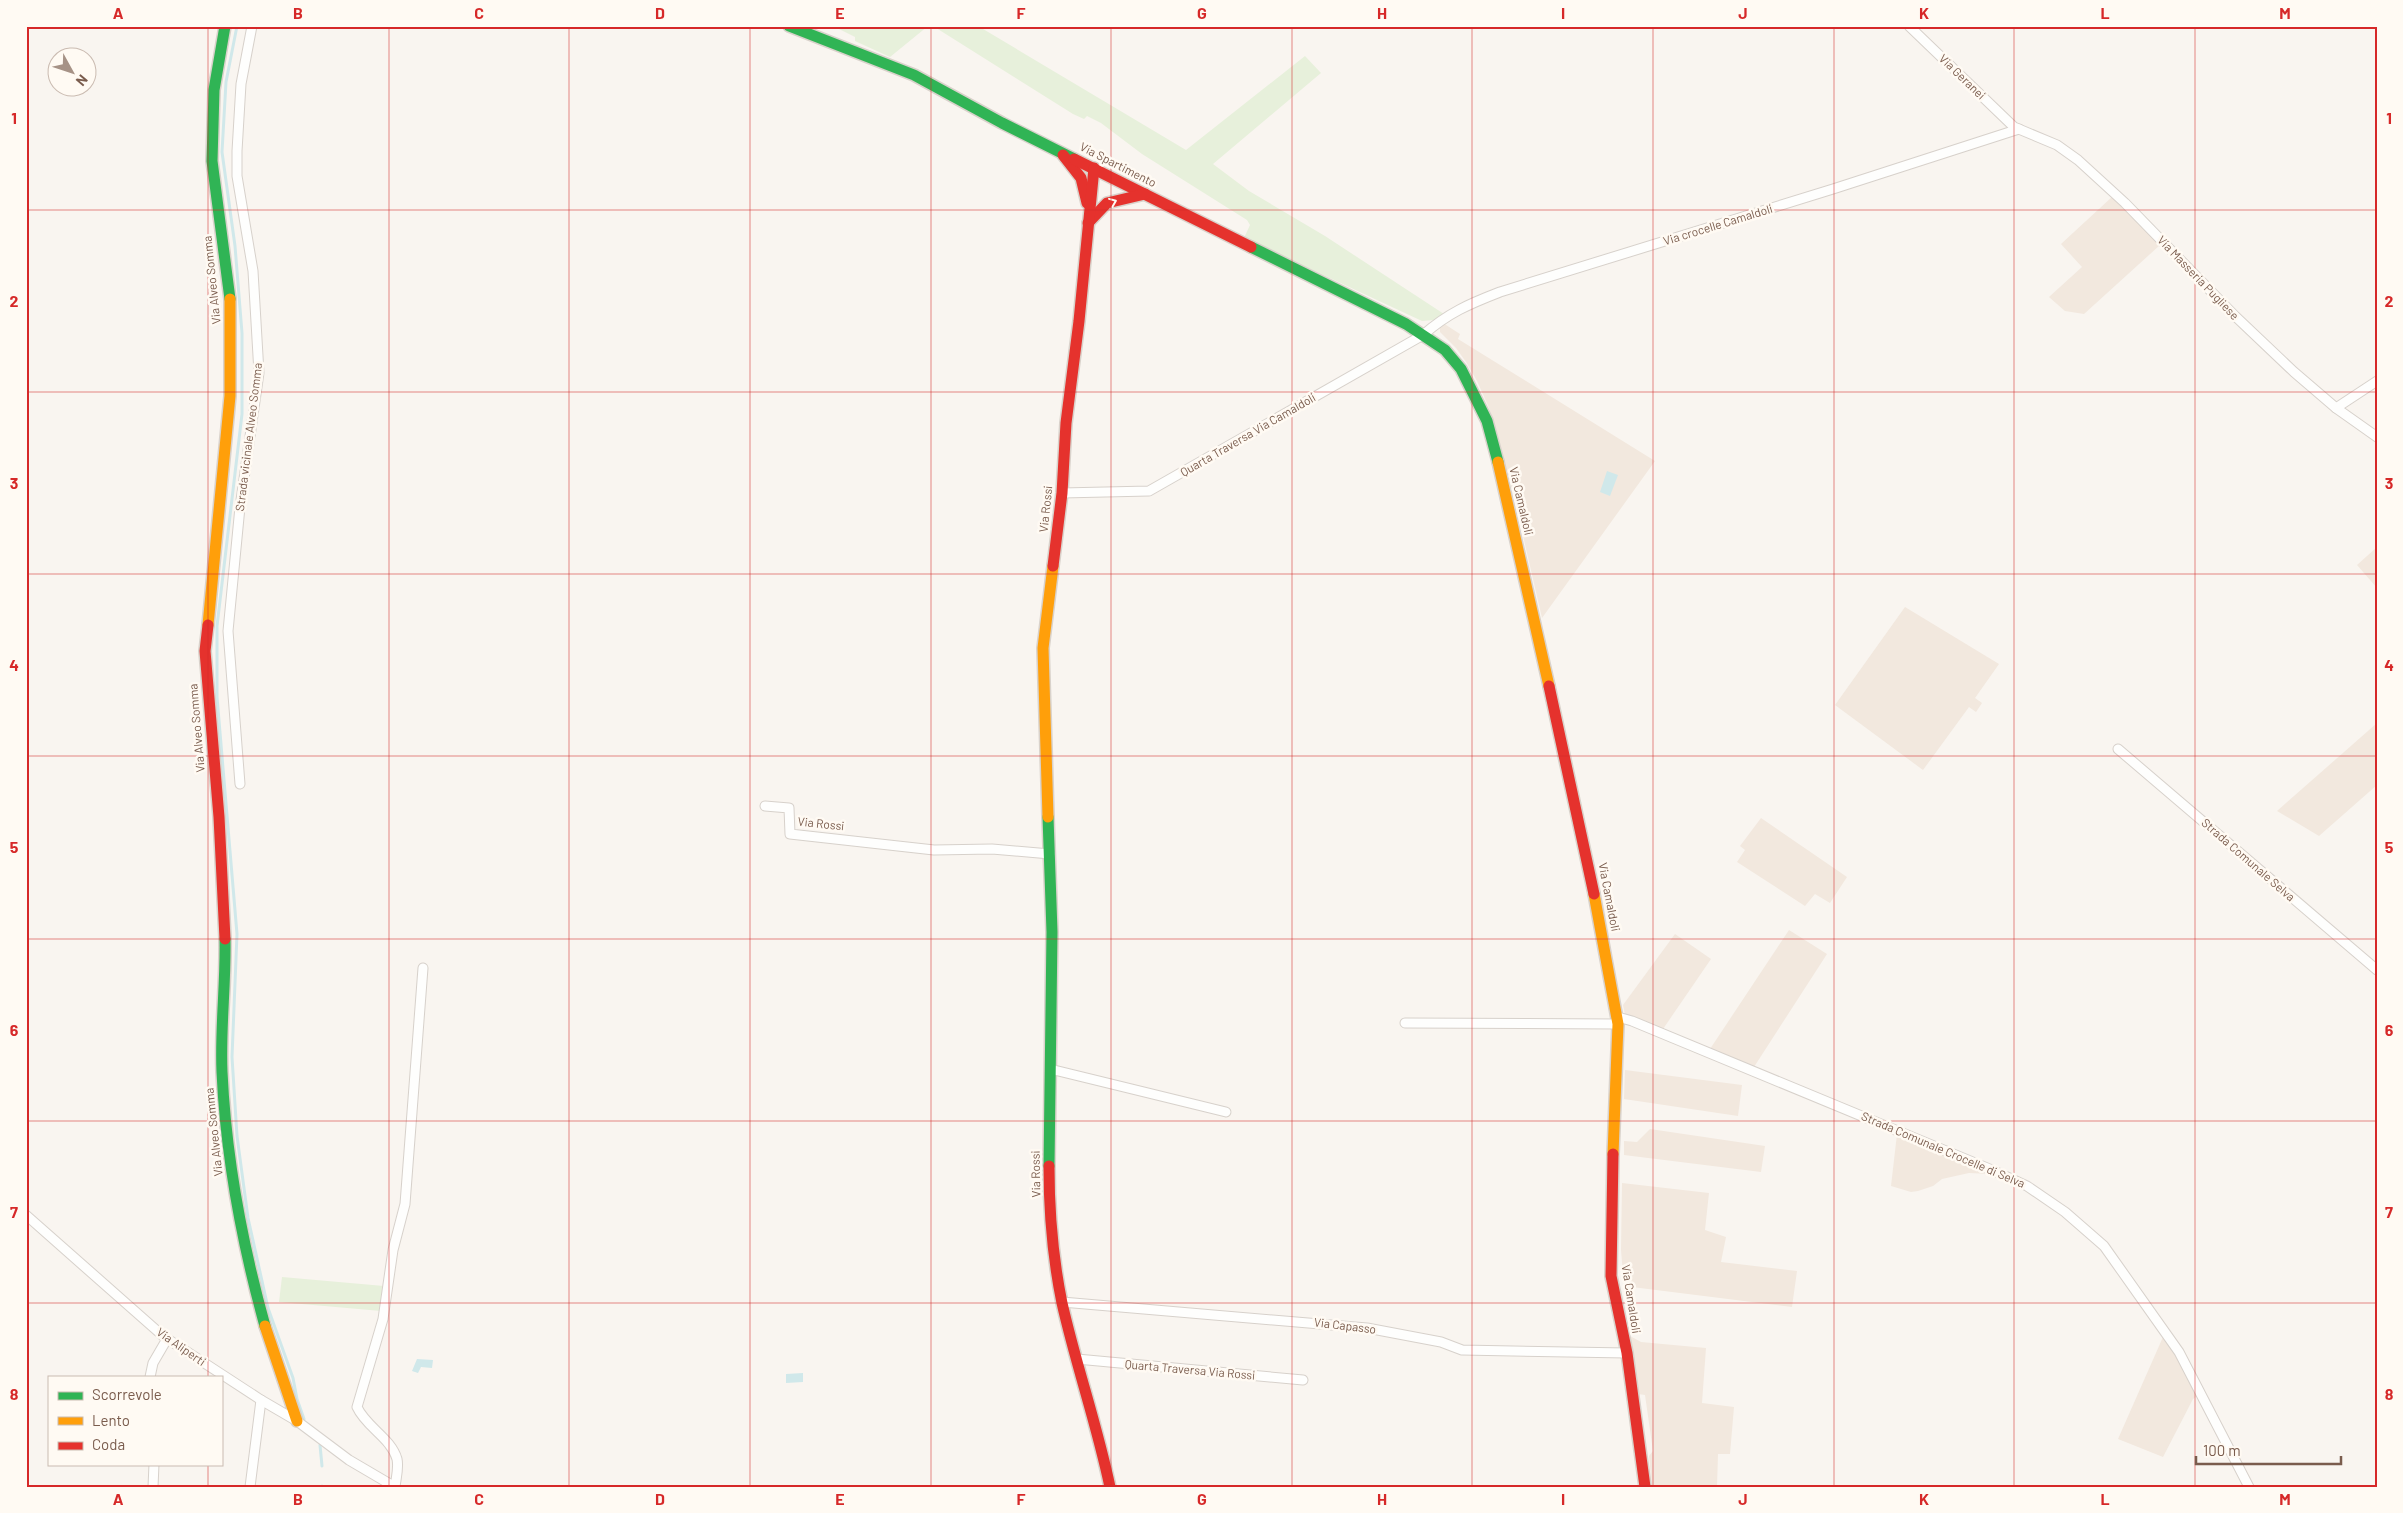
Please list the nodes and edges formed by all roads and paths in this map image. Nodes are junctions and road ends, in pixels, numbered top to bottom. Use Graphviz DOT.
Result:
graph roads {
  1 [pos="225,26"];
  2 [pos="252,26"];
  3 [pos="790,26"];
  4 [pos="1909,26"];
  5 [pos="2016,128"];
  6 [pos="1060,151"];
  7 [pos="1094,168"];
  8 [pos="1145,194"];
  9 [pos="1089,210"];
  10 [pos="1088,223"];
  11 [pos="1427,337"];
  12 [pos="2377,381"];
  13 [pos="2336,408"];
  14 [pos="2377,437"];
  15 [pos="1062,493"];
  16 [pos="2118,749"];
  17 [pos="240,784"];
  18 [pos="765,806"];
  19 [pos="1050,854"];
  20 [pos="423,968"];
  21 [pos="2377,970"];
  22 [pos="1618,1020"];
  23 [pos="1405,1023"];
  24 [pos="1050,1069"];
  25 [pos="1226,1112"];
  26 [pos="26,1215"];
  27 [pos="1062,1302"];
  28 [pos="167,1338"];
  29 [pos="1627,1353"];
  30 [pos="1077,1359"];
  31 [pos="150,1376"];
  32 [pos="1303,1380"];
  33 [pos="261,1400"];
  34 [pos="296,1420"];
  35 [pos="154,1466"];
  36 [pos="153,1487"];
  37 [pos="250,1487"];
  38 [pos="395,1487"];
  39 [pos="1110,1487"];
  40 [pos="1645,1487"];
  41 [pos="2249,1487"];
  1 -- 34 [label="street, Via Alveo Somma"];
  2 -- 17 [label="street, Strada vicinale Alveo Somma"];
  3 -- 6 [label="street, Via Spartimento"];
  4 -- 5 [label="street, Via Geranei"];
  5 -- 11 [label="street, Via crocelle Camaldoli"];
  5 -- 13 [label="street, Via Masseria Pugliese"];
  6 -- 7 [label="street, Via Spartimento"];
  6 -- 9 [label="street"];
  7 -- 8 [label="street, Via Spartimento"];
  7 -- 9 [label="street, Via Rossi"];
  10 -- 8 [label="street, one-way"];
  8 -- 11 [label="street, Via Spartimento"];
  9 -- 10 [label="street, Via Rossi"];
  10 -- 15 [label="street, Via Rossi"];
  11 -- 15 [label="street, Quarta Traversa Via Camaldoli"];
  11 -- 22 [label="street, Via Camaldoli"];
  12 -- 13 [label="street"];
  13 -- 14 [label="street, Via Masseria Pugliese"];
  15 -- 19 [label="street, Via Rossi"];
  16 -- 21 [label="street, Strada Comunale Selva"];
  18 -- 19 [label="street, Via Rossi"];
  19 -- 24 [label="street, Via Rossi"];
  20 -- 38 [label="street"];
  22 -- 23 [label="street, Strada Comunale Crocelle di Selva"];
  22 -- 29 [label="street, Via Camaldoli"];
  22 -- 41 [label="street, Strada Comunale Crocelle di Selva"];
  24 -- 25 [label="street"];
  24 -- 27 [label="street, Via Rossi"];
  26 -- 28 [label="street, Via Aliperti"];
  27 -- 29 [label="street, Via Capasso"];
  27 -- 30 [label="street, Via Rossi"];
  28 -- 31 [label="street"];
  28 -- 33 [label="street, Via Aliperti"];
  29 -- 40 [label="street, Via Camaldoli"];
  30 -- 32 [label="street, Quarta Traversa Via Rossi"];
  30 -- 39 [label="street, Via Rossi"];
  33 -- 34 [label="street, Via Aliperti"];
  33 -- 37 [label="street"];
  34 -- 38 [label="street, Via Aliperti"];
  35 -- 36 [label="street"];
}
